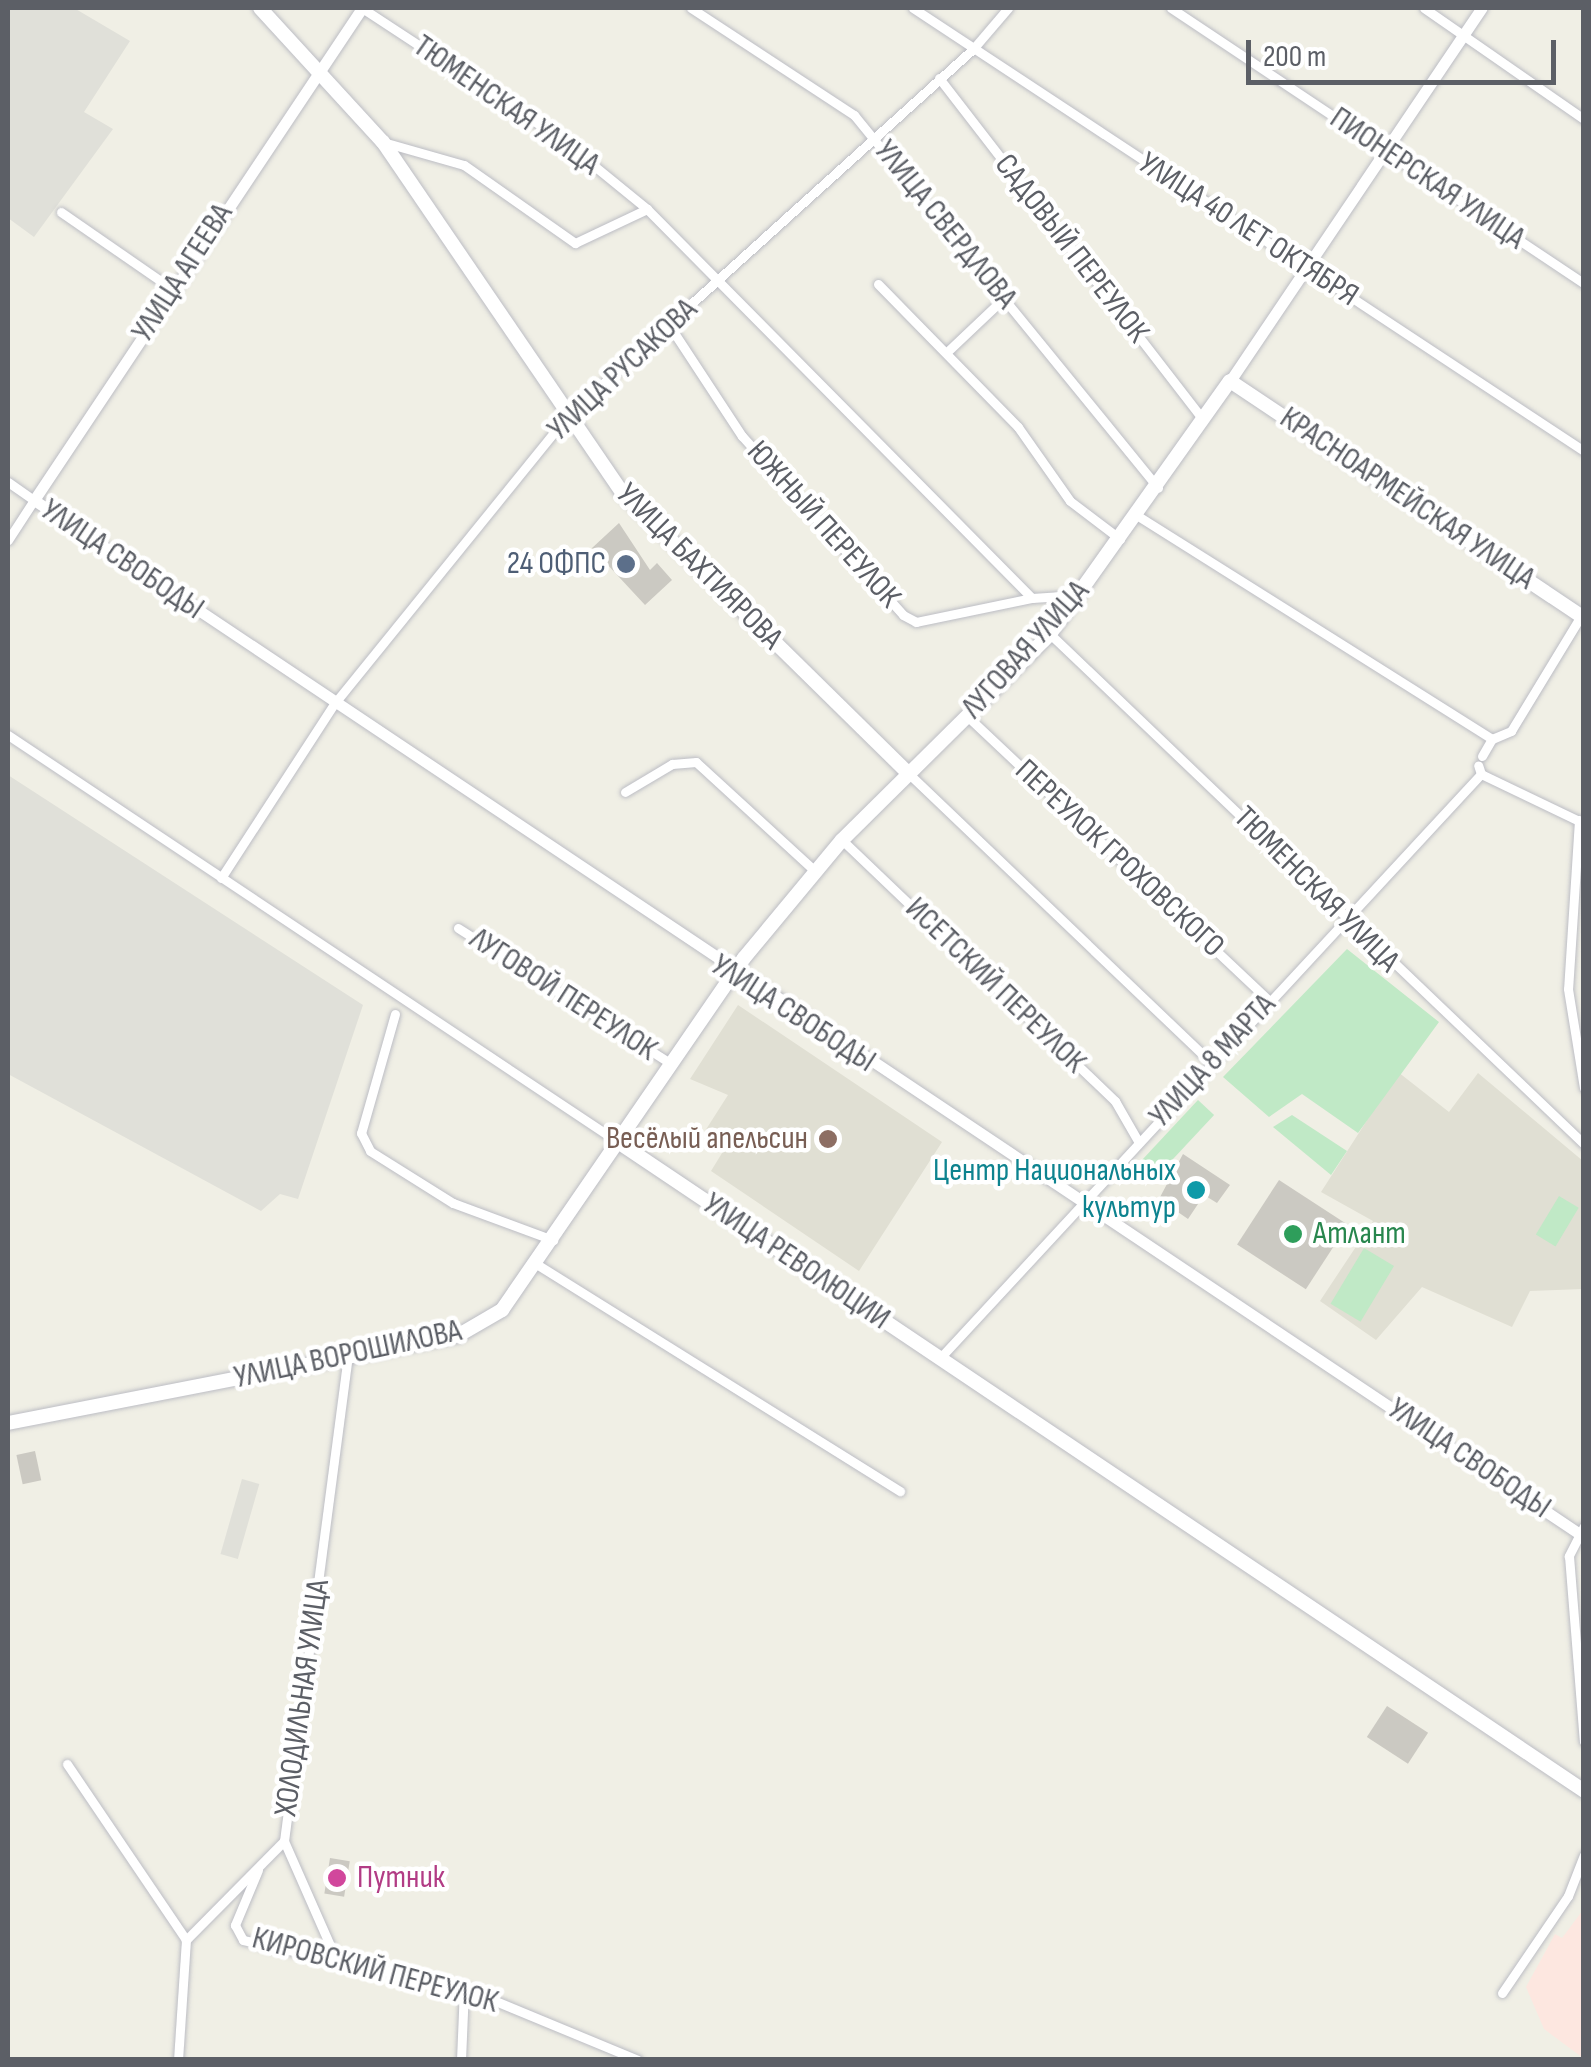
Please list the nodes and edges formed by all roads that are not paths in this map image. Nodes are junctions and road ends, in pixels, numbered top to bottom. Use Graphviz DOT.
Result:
graph roads {
  1 [pos="260,8"];
  2 [pos="362,8"];
  3 [pos="691,8"];
  4 [pos="913,8"];
  5 [pos="1008,8"];
  6 [pos="1171,8"];
  7 [pos="1424,8"];
  8 [pos="1482,8"];
  9 [pos="1464,34"];
  10 [pos="973,48"];
  11 [pos="315,71"];
  12 [pos="938,78"];
  13 [pos="1584,119"];
  14 [pos="875,138"];
  15 [pos="382,142"];
  16 [pos="1388,154"];
  17 [pos="646,209"];
  18 [pos="61,212"];
  19 [pos="1305,268"];
  20 [pos="718,281"];
  21 [pos="878,284"];
  22 [pos="1584,284"];
  23 [pos="172,289"];
  24 [pos="1004,298"];
  25 [pos="670,325"];
  26 [pos="948,350"];
  27 [pos="1230,381"];
  28 [pos="566,417"];
  29 [pos="1204,419"];
  30 [pos="1584,451"];
  31 [pos="8,482"];
  32 [pos="1158,488"];
  33 [pos="34,500"];
  34 [pos="1138,516"];
  35 [pos="1120,539"];
  36 [pos="8,540"];
  37 [pos="1091,581"];
  38 [pos="1032,598"];
  39 [pos="1582,615"];
  40 [pos="1050,634"];
  41 [pos="334,704"];
  42 [pos="967,716"];
  43 [pos="8,735"];
  44 [pos="1492,739"];
  45 [pos="1481,765"];
  46 [pos="907,772"];
  47 [pos="625,792"];
  48 [pos="1581,822"];
  49 [pos="842,840"];
  50 [pos="814,870"];
  51 [pos="221,878"];
  52 [pos="1342,920"];
  53 [pos="458,928"];
  54 [pos="732,974"];
  55 [pos="1584,988"];
  56 [pos="1568,989"];
  57 [pos="1270,1002"];
  58 [pos="394,1014"];
  59 [pos="668,1062"];
  60 [pos="1212,1063"];
  61 [pos="1584,1088"];
  62 [pos="1138,1141"];
  63 [pos="618,1142"];
  64 [pos="1584,1144"];
  65 [pos="1086,1205"];
  66 [pos="555,1241"];
  67 [pos="538,1265"];
  68 [pos="348,1357"];
  69 [pos="940,1358"];
  70 [pos="8,1423"];
  71 [pos="900,1491"];
  72 [pos="1582,1532"];
  73 [pos="1584,1741"];
  74 [pos="67,1764"];
  75 [pos="1584,1791"];
  76 [pos="284,1842"];
  77 [pos="1584,1855"];
  78 [pos="260,1864"];
  79 [pos="186,1940"];
  80 [pos="337,1961"];
  81 [pos="464,1988"];
  82 [pos="1502,1993"];
  83 [pos="178,2060"];
  84 [pos="461,2060"];
  85 [pos="638,2060"];
  1 -- 11 [label="main road, УЛИЦА БАХТИЯРОВА"];
  2 -- 11 [label="street, УЛИЦА АГЕЕВА"];
  2 -- 17 [label="street, ТЮМЕНСКАЯ УЛИЦА"];
  3 -- 14 [label="street, УЛИЦА СВЕРДЛОВА"];
  4 -- 10 [label="street, УЛИЦА 40 ЛЕТ ОКТЯБРЯ"];
  5 -- 10 [label="street, УЛИЦА РУСАКОВА"];
  6 -- 16 [label="street, ПИОНЕРСКАЯ УЛИЦА"];
  7 -- 9 [label="street"];
  8 -- 9 [label="street, ЛУГОВАЯ УЛИЦА"];
  9 -- 13 [label="street"];
  9 -- 16 [label="street, ЛУГОВАЯ УЛИЦА"];
  10 -- 12 [label="street, УЛИЦА РУСАКОВА"];
  10 -- 19 [label="street, УЛИЦА 40 ЛЕТ ОКТЯБРЯ"];
  11 -- 15 [label="main road, УЛИЦА БАХТИЯРОВА"];
  11 -- 23 [label="street, УЛИЦА АГЕЕВА"];
  12 -- 14 [label="street, УЛИЦА РУСАКОВА"];
  12 -- 29 [label="street, САДОВЫЙ ПЕРЕУЛОК"];
  14 -- 20 [label="street, УЛИЦА РУСАКОВА"];
  14 -- 24 [label="street, УЛИЦА СВЕРДЛОВА"];
  15 -- 17 [label="street, ТЮМЕНСКАЯ УЛИЦА"];
  15 -- 28 [label="main road, УЛИЦА БАХТИЯРОВА"];
  16 -- 19 [label="street, ЛУГОВАЯ УЛИЦА"];
  16 -- 22 [label="street, ПИОНЕРСКАЯ УЛИЦА"];
  17 -- 20 [label="street, ТЮМЕНСКАЯ УЛИЦА"];
  18 -- 23 [label="street"];
  19 -- 27 [label="street, ЛУГОВАЯ УЛИЦА"];
  19 -- 30 [label="street, УЛИЦА 40 ЛЕТ ОКТЯБРЯ"];
  20 -- 25 [label="street, УЛИЦА РУСАКОВА"];
  20 -- 38 [label="street, ТЮМЕНСКАЯ УЛИЦА"];
  21 -- 26 [label="street"];
  23 -- 33 [label="street, УЛИЦА АГЕЕВА"];
  24 -- 26 [label="street"];
  24 -- 32 [label="street, УЛИЦА СВЕРДЛОВА"];
  25 -- 28 [label="street, УЛИЦА РУСАКОВА"];
  25 -- 38 [label="street, ЮЖНЫЙ ПЕРЕУЛОК"];
  26 -- 35 [label="street"];
  27 -- 29 [label="main road, ЛУГОВАЯ УЛИЦА"];
  27 -- 39 [label="main road, КРАСНОАРМЕЙСКАЯ УЛИЦА"];
  28 -- 41 [label="street, УЛИЦА РУСАКОВА"];
  28 -- 46 [label="main road, УЛИЦА БАХТИЯРОВА"];
  29 -- 32 [label="main road, ЛУГОВАЯ УЛИЦА"];
  31 -- 33 [label="street, УЛИЦА СВОБОДЫ"];
  32 -- 34 [label="main road, ЛУГОВАЯ УЛИЦА"];
  33 -- 36 [label="street, УЛИЦА АГЕЕВА"];
  33 -- 41 [label="street, УЛИЦА СВОБОДЫ"];
  34 -- 35 [label="main road, ЛУГОВАЯ УЛИЦА"];
  34 -- 44 [label="street"];
  35 -- 37 [label="main road, ЛУГОВАЯ УЛИЦА"];
  37 -- 38 [label="street"];
  37 -- 40 [label="main road, ЛУГОВАЯ УЛИЦА"];
  39 -- 44 [label="street, УЛИЦА 8 МАРТА"];
  40 -- 42 [label="main road, ЛУГОВАЯ УЛИЦА"];
  40 -- 52 [label="street, ТЮМЕНСКАЯ УЛИЦА"];
  41 -- 51 [label="street, УЛИЦА РУСАКОВА"];
  41 -- 54 [label="street, УЛИЦА СВОБОДЫ"];
  42 -- 46 [label="main road, ЛУГОВАЯ УЛИЦА"];
  42 -- 57 [label="street, ПЕРЕУЛОК ГРОХОВСКОГО"];
  43 -- 51 [label="street, УЛИЦА РЕВОЛЮЦИИ"];
  44 -- 45 [label="street, УЛИЦА 8 МАРТА"];
  45 -- 48 [label="street"];
  45 -- 52 [label="street, УЛИЦА 8 МАРТА"];
  46 -- 49 [label="main road, ЛУГОВАЯ УЛИЦА"];
  46 -- 60 [label="street, УЛИЦА БАХТИЯРОВА"];
  47 -- 50 [label="street"];
  48 -- 56 [label="street"];
  49 -- 50 [label="main road, ЛУГОВАЯ УЛИЦА"];
  49 -- 62 [label="street, ИСЕТСКИЙ ПЕРЕУЛОК"];
  50 -- 54 [label="main road, ЛУГОВАЯ УЛИЦА"];
  51 -- 63 [label="street, УЛИЦА РЕВОЛЮЦИИ"];
  52 -- 57 [label="street, УЛИЦА 8 МАРТА"];
  52 -- 64 [label="street, ТЮМЕНСКАЯ УЛИЦА"];
  53 -- 59 [label="street, ЛУГОВОЙ ПЕРЕУЛОК"];
  54 -- 59 [label="main road, ЛУГОВАЯ УЛИЦА"];
  54 -- 65 [label="street, УЛИЦА СВОБОДЫ"];
  55 -- 56 [label="street"];
  56 -- 61 [label="street"];
  57 -- 60 [label="street, УЛИЦА 8 МАРТА"];
  58 -- 66 [label="street"];
  59 -- 63 [label="main road, ЛУГОВАЯ УЛИЦА"];
  60 -- 62 [label="street, УЛИЦА 8 МАРТА"];
  62 -- 65 [label="street, УЛИЦА 8 МАРТА"];
  63 -- 66 [label="main road, ЛУГОВАЯ УЛИЦА"];
  63 -- 69 [label="main road, УЛИЦА РЕВОЛЮЦИИ"];
  65 -- 69 [label="street, УЛИЦА 8 МАРТА"];
  65 -- 72 [label="street, УЛИЦА СВОБОДЫ"];
  66 -- 67 [label="main road, ЛУГОВАЯ УЛИЦА"];
  67 -- 68 [label="main road, УЛИЦА ВОРОШИЛОВА"];
  67 -- 71 [label="street"];
  68 -- 70 [label="main road, УЛИЦА ВОРОШИЛОВА"];
  68 -- 76 [label="street, ХОЛОДИЛЬНАЯ УЛИЦА"];
  69 -- 75 [label="main road, УЛИЦА РЕВОЛЮЦИИ"];
  72 -- 73 [label="street"];
  74 -- 79 [label="street"];
  76 -- 78 [label="street, ХОЛОДИЛЬНАЯ УЛИЦА"];
  76 -- 80 [label="street"];
  77 -- 82 [label="street"];
  78 -- 79 [label="street, ХОЛОДИЛЬНАЯ УЛИЦА"];
  78 -- 80 [label="street, КИРОВСКИЙ ПЕРЕУЛОК"];
  79 -- 83 [label="street"];
  80 -- 81 [label="street, КИРОВСКИЙ ПЕРЕУЛОК"];
  81 -- 84 [label="street"];
  81 -- 85 [label="street, КИРОВСКИЙ ПЕРЕУЛОК"];
}
